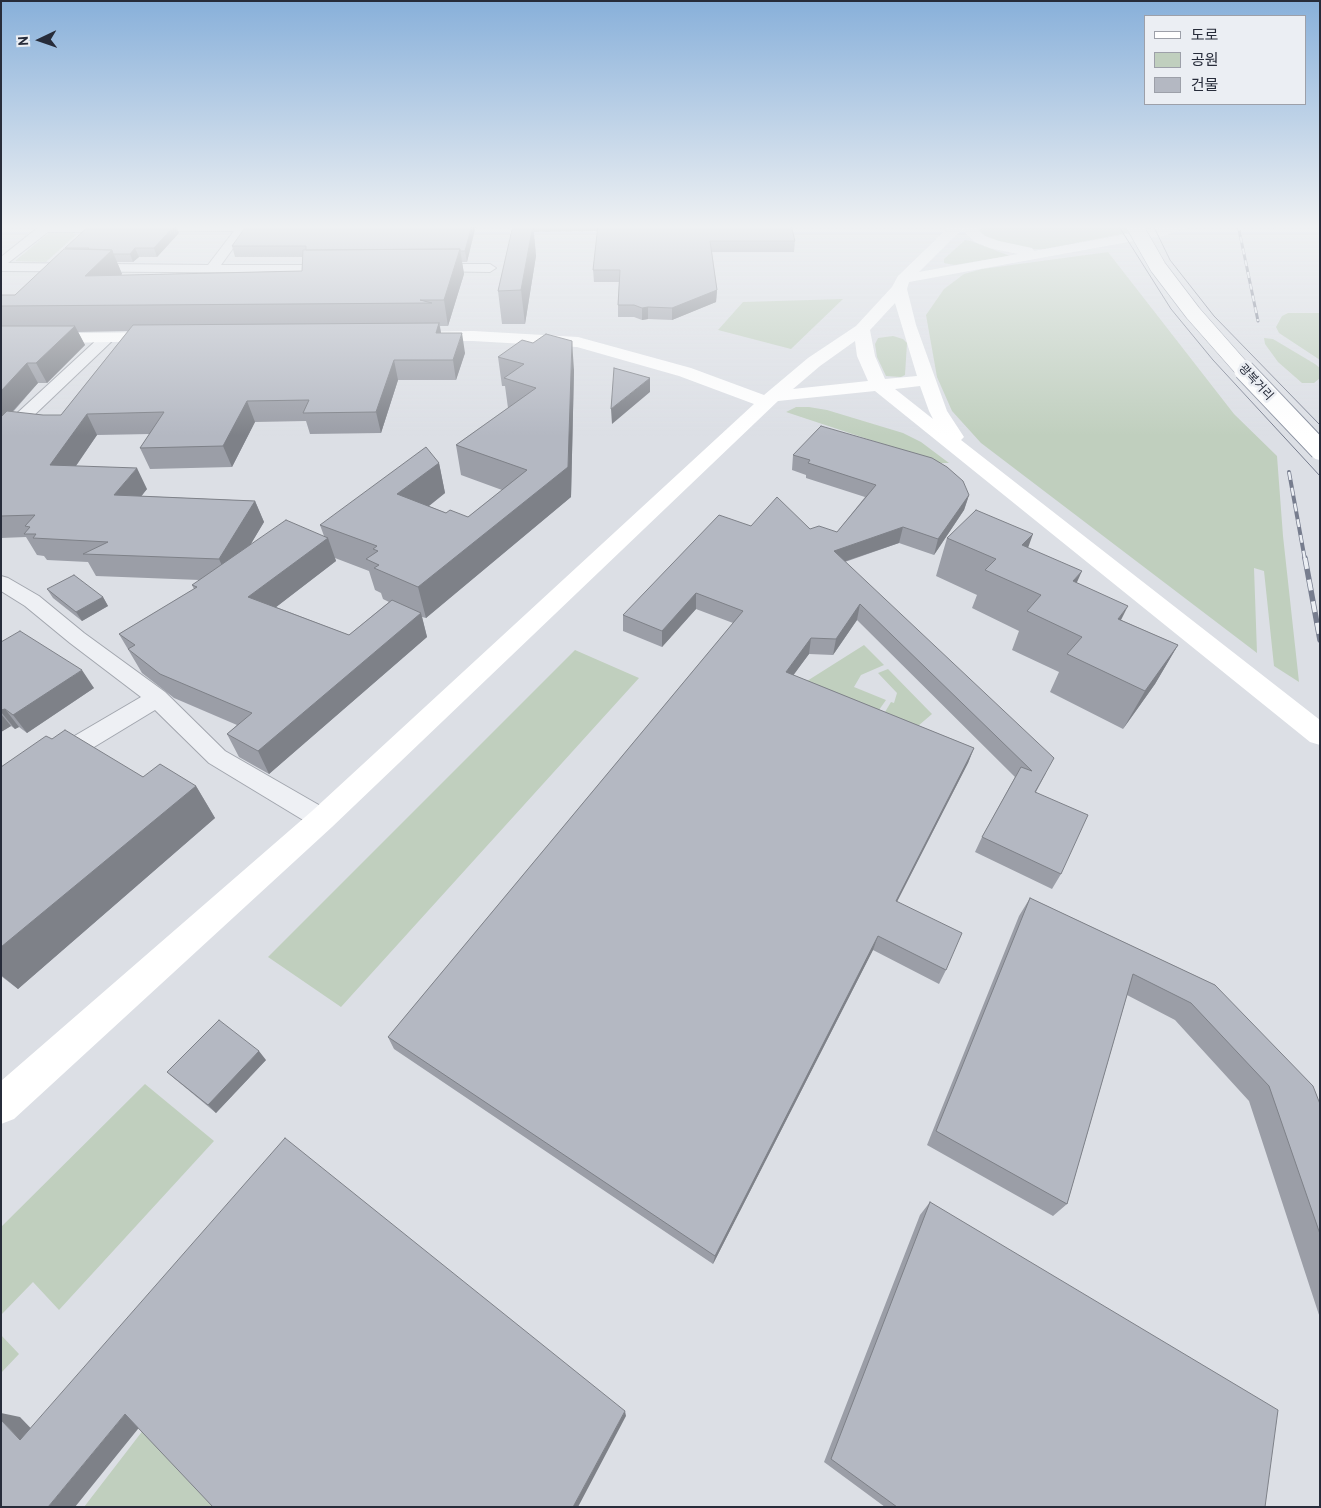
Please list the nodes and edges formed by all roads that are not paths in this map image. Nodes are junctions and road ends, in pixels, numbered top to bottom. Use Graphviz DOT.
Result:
graph roads {
  1 [pos="891,295"];
  2 [pos="903,295"];
  3 [pos="1180,295"];
  4 [pos="908,325"];
  5 [pos="862,329"];
  6 [pos="406,336"];
  7 [pos="177,337"];
  8 [pos="107,338"];
  9 [pos="1,339"];
  10 [pos="928,380"];
  11 [pos="879,385"];
  12 [pos="769,399"];
  13 [pos="1,437"];
  14 [pos="1320,450"];
  15 [pos="964,453"];
  16 [pos="1,582"];
  17 [pos="156,698"];
  18 [pos="1320,736"];
  19 [pos="1,791"];
  20 [pos="322,819"];
  21 [pos="1,1106"];
  1 -- 5 [label="main road"];
  2 -- 4 [label="main road"];
  3 -- 14 [label="main road, 광복거리, bridge"];
  4 -- 5 [label="main road"];
  4 -- 10 [label="main road"];
  5 -- 11 [label="main road"];
  5 -- 12 [label="main road"];
  6 -- 12 [label="main road"];
  7 -- 8 [label="main road"];
  8 -- 9 [label="main road"];
  8 -- 13 [label="street"];
  10 -- 11 [label="main road"];
  10 -- 15 [label="main road"];
  11 -- 12 [label="main road"];
  11 -- 15 [label="main road"];
  12 -- 20 [label="main road"];
  15 -- 18 [label="main road"];
  16 -- 17 [label="street"];
  17 -- 19 [label="street"];
  17 -- 20 [label="street"];
  20 -- 21 [label="main road"];
}
